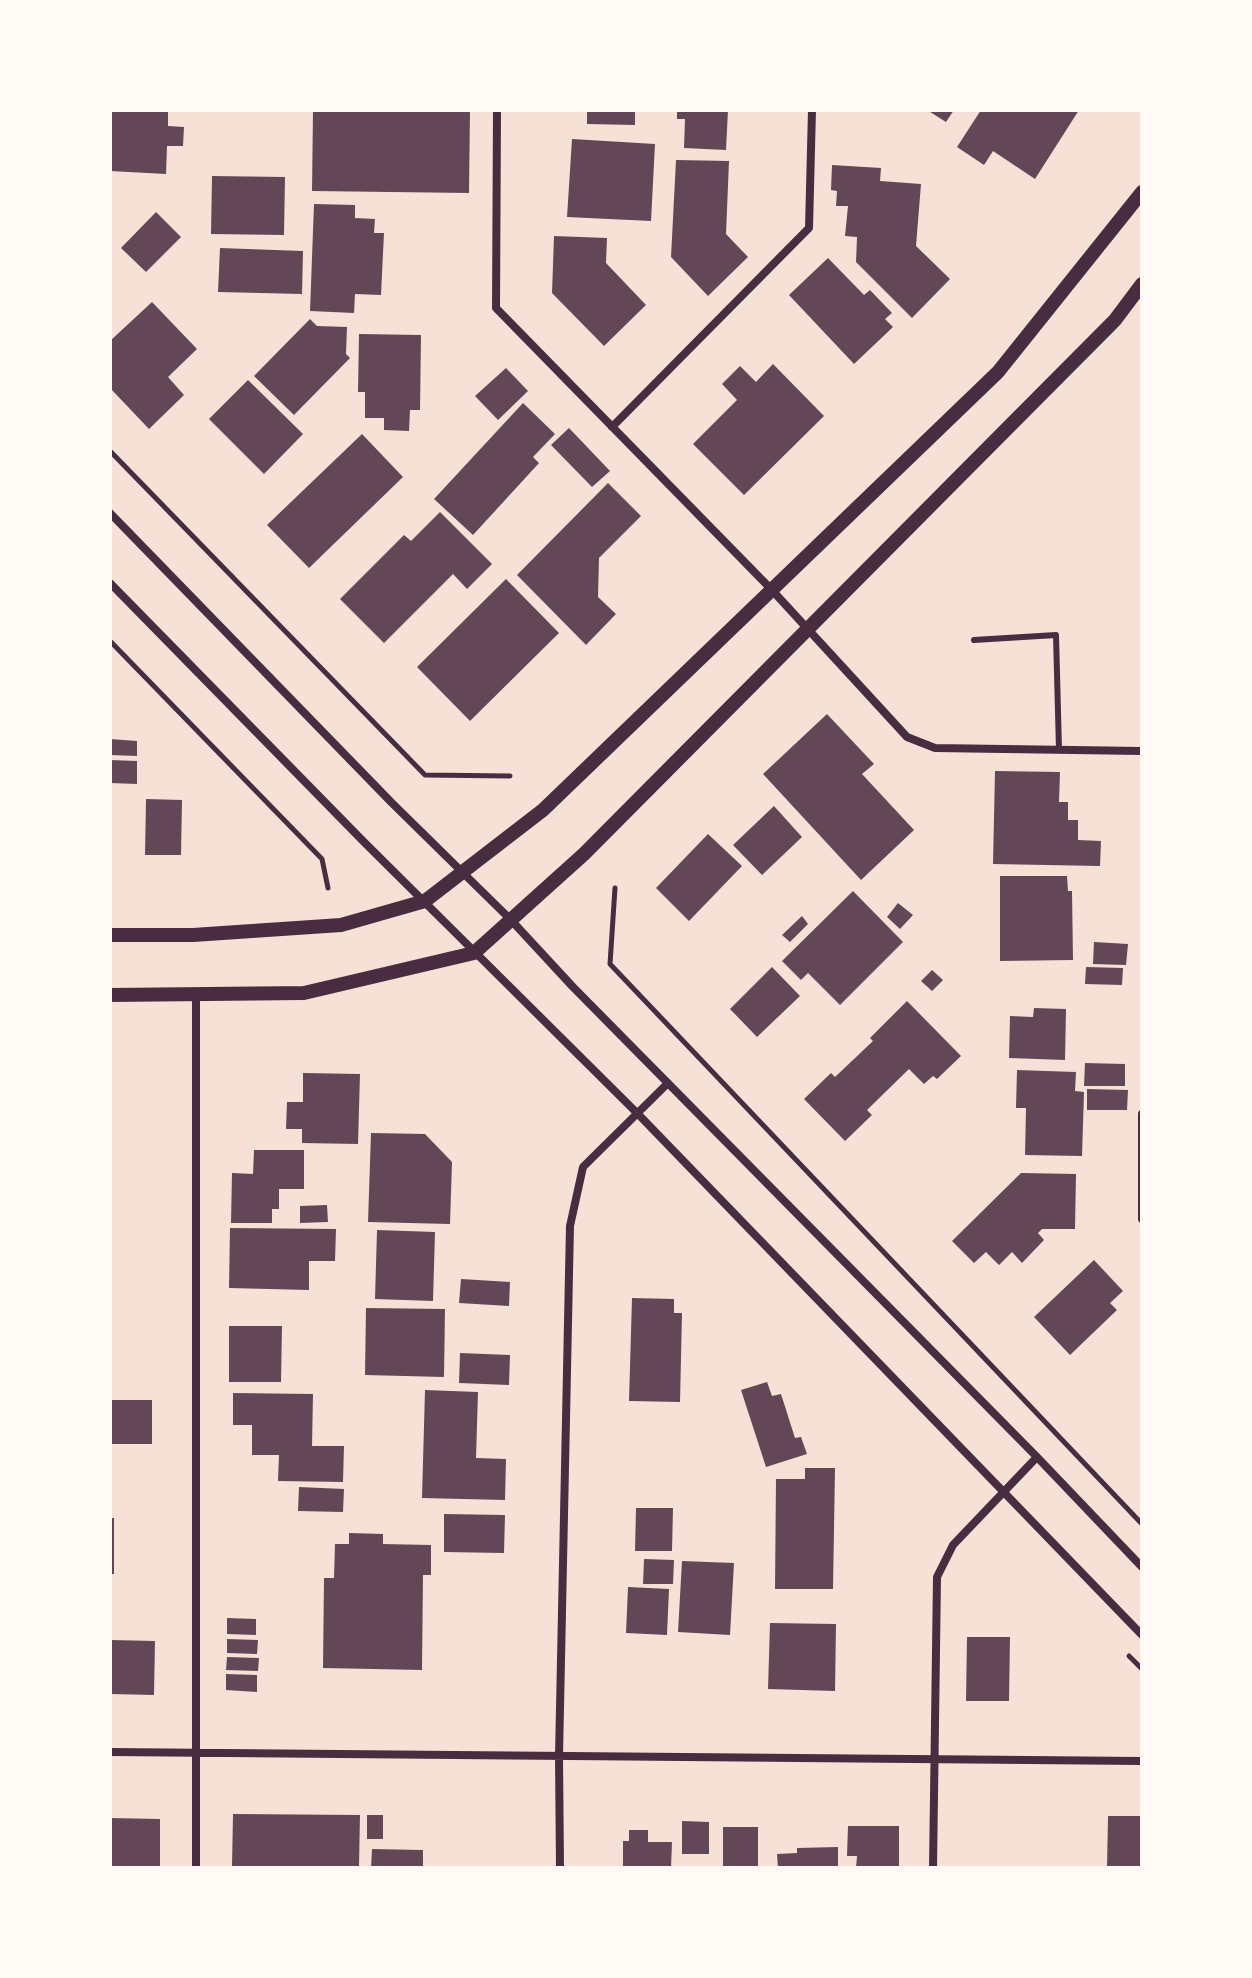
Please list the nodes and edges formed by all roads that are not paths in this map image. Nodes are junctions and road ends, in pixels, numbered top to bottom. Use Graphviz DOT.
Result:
graph roads {
  1 [pos="497,110"];
  2 [pos="812,110"];
  3 [pos="1142,192"];
  4 [pos="1142,284"];
  5 [pos="612,427"];
  6 [pos="110,513"];
  7 [pos="110,583"];
  8 [pos="771,589"];
  9 [pos="807,629"];
  10 [pos="974,640"];
  11 [pos="1059,750"];
  12 [pos="1142,751"];
  13 [pos="463,872"];
  14 [pos="425,901"];
  15 [pos="511,920"];
  16 [pos="110,935"];
  17 [pos="474,953"];
  18 [pos="110,995"];
  19 [pos="196,995"];
  20 [pos="668,1083"];
  21 [pos="638,1114"];
  22 [pos="1142,1114"];
  23 [pos="1142,1219"];
  24 [pos="1037,1457"];
  25 [pos="1002,1492"];
  26 [pos="1142,1567"];
  27 [pos="1142,1635"];
  28 [pos="110,1752"];
  29 [pos="198,1753"];
  30 [pos="559,1756"];
  31 [pos="932,1760"];
  32 [pos="1142,1761"];
  33 [pos="196,1868"];
  34 [pos="560,1868"];
  35 [pos="933,1868"];
  1 -- 5 [label="street"];
  2 -- 5 [label="street"];
  3 -- 8 [label="street"];
  4 -- 9 [label="street"];
  5 -- 8 [label="street"];
  6 -- 13 [label="street"];
  7 -- 14 [label="street"];
  8 -- 9 [label="street"];
  8 -- 13 [label="street"];
  9 -- 11 [label="street"];
  9 -- 15 [label="street"];
  10 -- 11 [label="lane"];
  11 -- 12 [label="street"];
  13 -- 14 [label="street"];
  13 -- 15 [label="street"];
  14 -- 16 [label="street"];
  14 -- 17 [label="street"];
  15 -- 17 [label="street"];
  15 -- 20 [label="street"];
  17 -- 19 [label="street"];
  17 -- 21 [label="street"];
  18 -- 19 [label="street"];
  19 -- 29 [label="street"];
  20 -- 21 [label="street"];
  20 -- 24 [label="street"];
  21 -- 25 [label="street"];
  21 -- 30 [label="street"];
  22 -- 23 [label="street"];
  24 -- 25 [label="street"];
  24 -- 26 [label="street"];
  25 -- 27 [label="street"];
  25 -- 31 [label="street"];
  28 -- 29 [label="street"];
  29 -- 30 [label="street"];
  29 -- 33 [label="street"];
  30 -- 31 [label="street"];
  30 -- 34 [label="street"];
  31 -- 32 [label="street"];
  31 -- 35 [label="street"];
}
